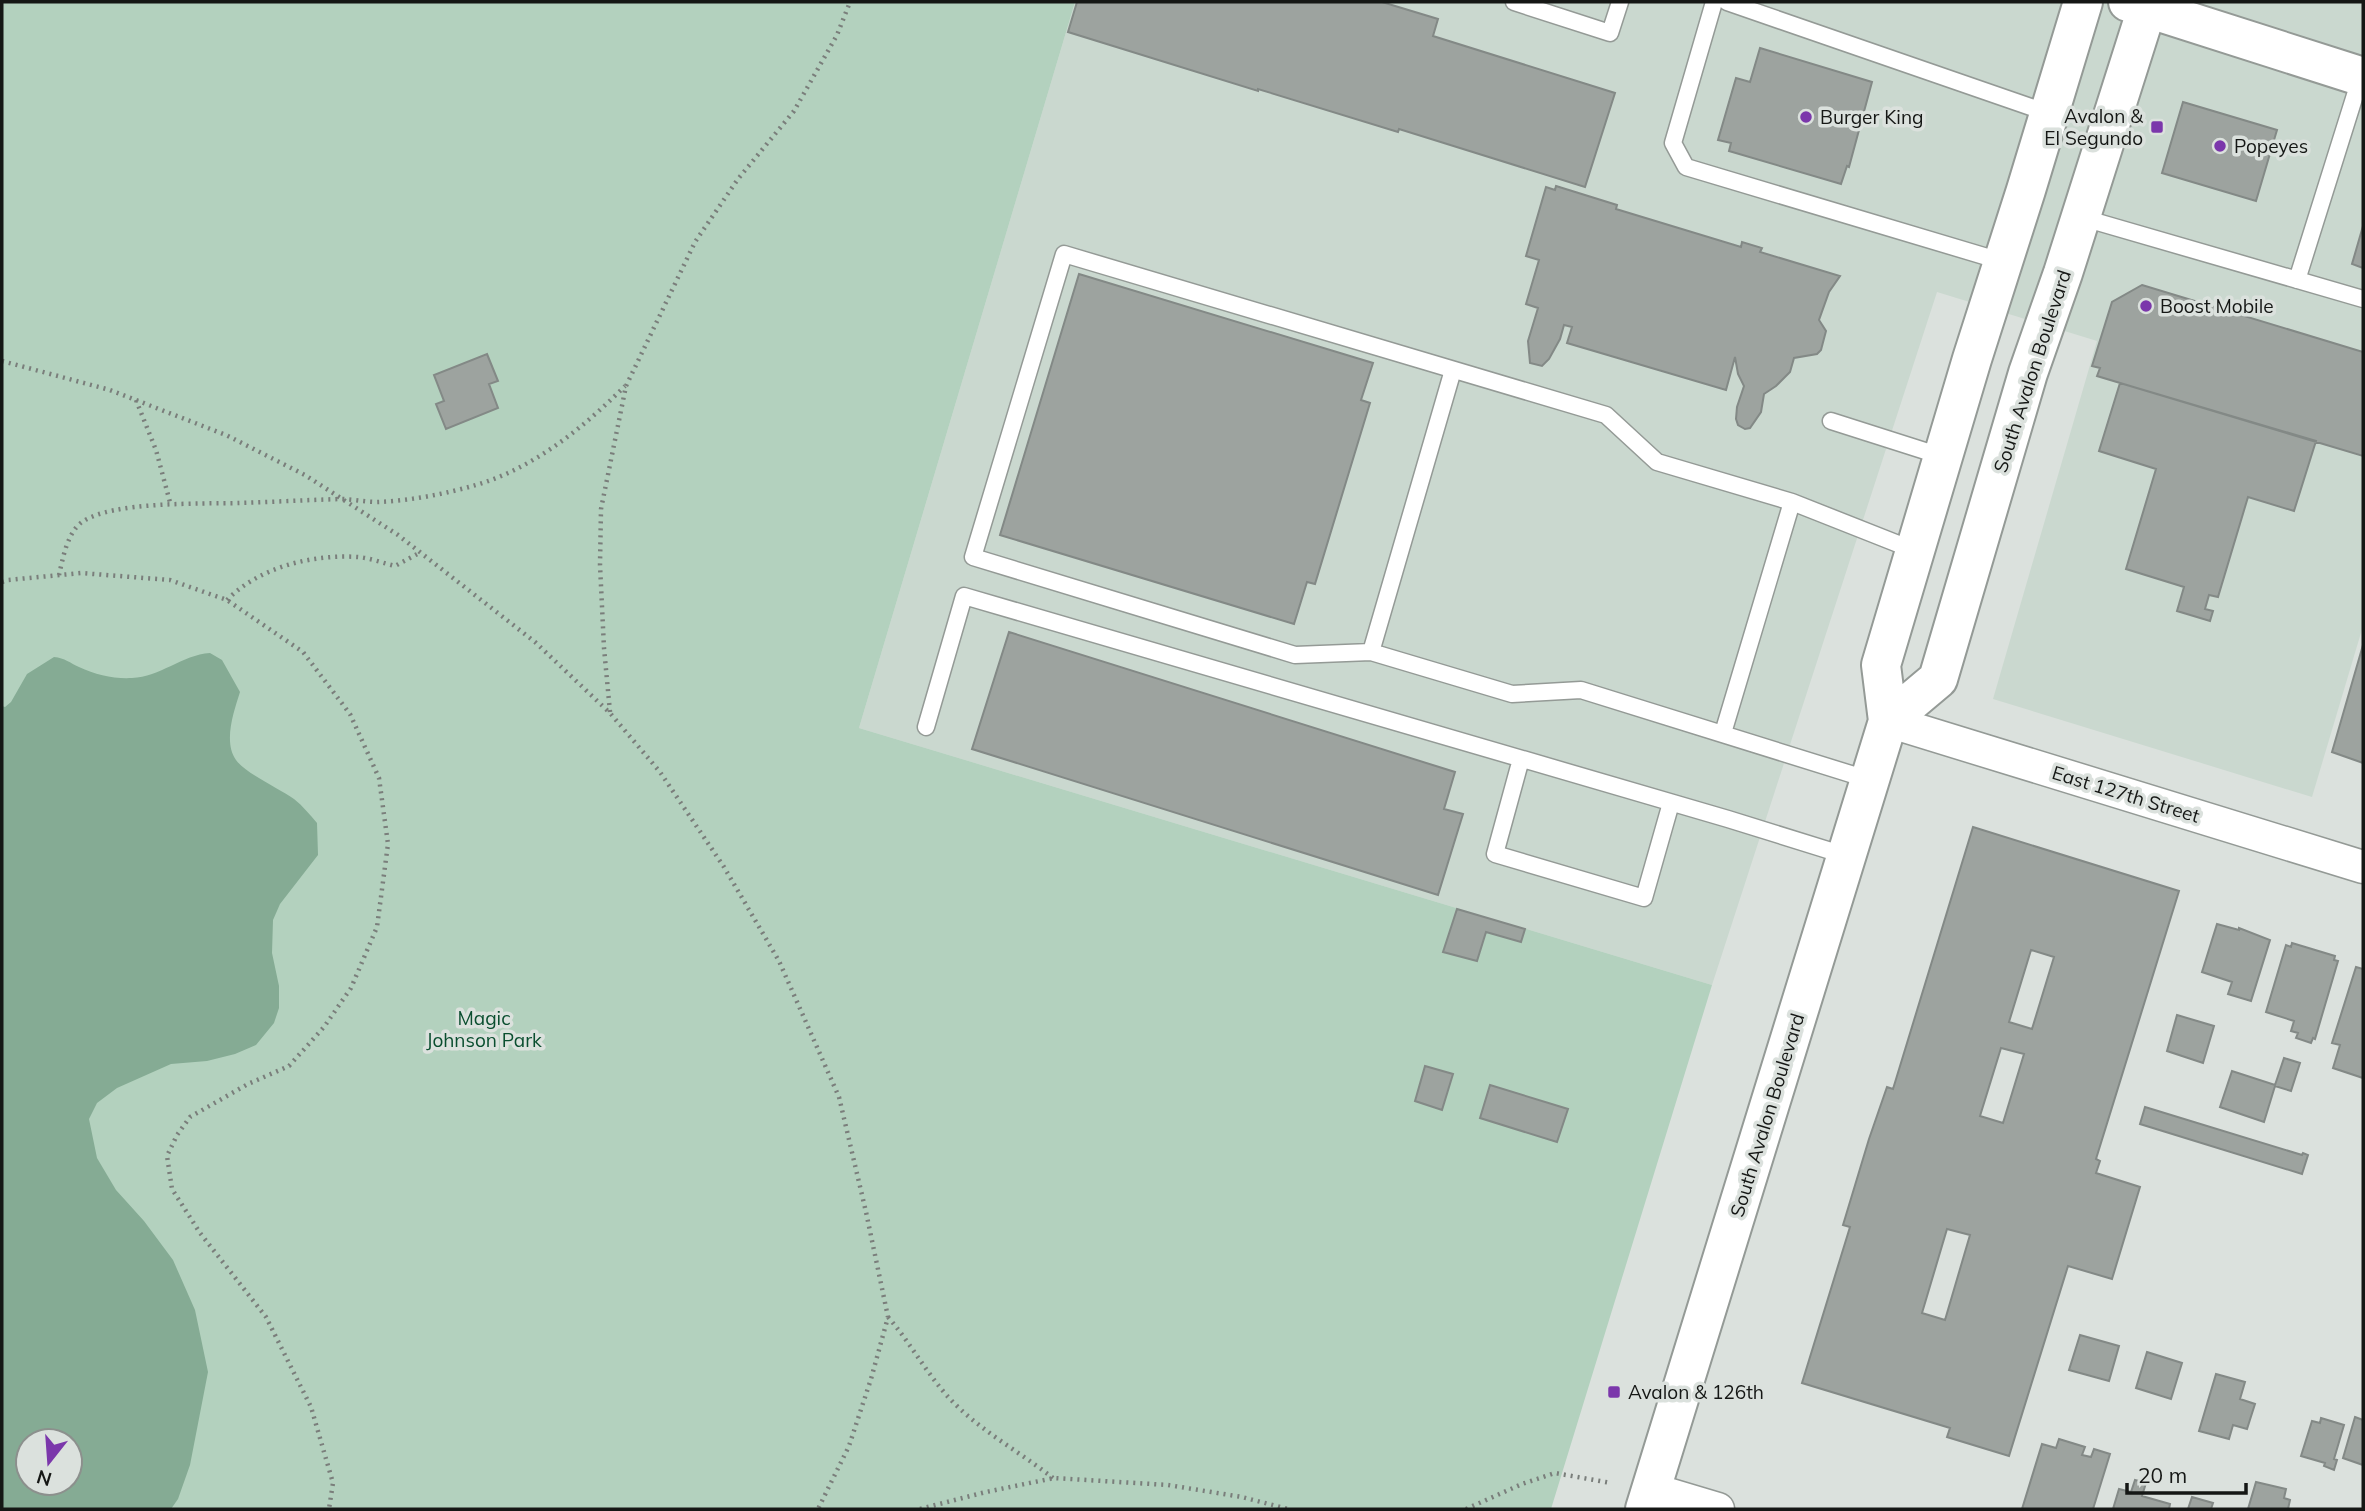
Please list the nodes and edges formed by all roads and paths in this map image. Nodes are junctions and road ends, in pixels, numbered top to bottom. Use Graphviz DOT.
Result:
graph roads {
  1 [pos="850,2"];
  2 [pos="1514,2"];
  3 [pos="1620,2"];
  4 [pos="1714,2"];
  5 [pos="1727,2"];
  6 [pos="2082,2"];
  7 [pos="2141,4"];
  8 [pos="2362,76"];
  9 [pos="2048,113"];
  10 [pos="2080,217"];
  11 [pos="2004,262"];
  12 [pos="2297,280"];
  13 [pos="2363,299"];
  14 [pos="2,361"];
  15 [pos="1454,370"];
  16 [pos="626,386"];
  17 [pos="135,400"];
  18 [pos="1831,421"];
  19 [pos="1944,457"];
  20 [pos="342,499"];
  21 [pos="1792,502"];
  22 [pos="171,506"];
  23 [pos="1916,551"];
  24 [pos="421,552"];
  25 [pos="59,575"];
  26 [pos="2,582"];
  27 [pos="226,600"];
  28 [pos="1371,652"];
  29 [pos="610,713"];
  30 [pos="1888,721"];
  31 [pos="926,727"];
  32 [pos="1723,733"];
  33 [pos="1521,759"];
  34 [pos="1870,780"];
  35 [pos="1671,803"];
  36 [pos="1847,856"];
  37 [pos="2363,867"];
  38 [pos="888,1317"];
  39 [pos="1054,1478"];
  40 [pos="1648,1499"];
  41 [pos="329,1509"];
  42 [pos="818,1509"];
  43 [pos="920,1509"];
  44 [pos="1288,1509"];
  45 [pos="1466,1509"];
  46 [pos="1718,1509"];
  1 -- 16 [label="path"];
  2 -- 3 [label="lane"];
  4 -- 11 [label="lane"];
  5 -- 9 [label="lane"];
  6 -- 9 [label="main road, South Avalon Boulevard"];
  7 -- 8 [label="main road"];
  7 -- 10 [label="main road, South Avalon Boulevard"];
  8 -- 12 [label="lane"];
  9 -- 11 [label="main road, South Avalon Boulevard"];
  10 -- 12 [label="lane"];
  10 -- 30 [label="main road, South Avalon Boulevard"];
  11 -- 19 [label="main road, South Avalon Boulevard"];
  12 -- 13 [label="lane"];
  14 -- 17 [label="path"];
  15 -- 21 [label="lane"];
  15 -- 28 [label="lane"];
  15 -- 28 [label="lane"];
  16 -- 20 [label="path"];
  16 -- 29 [label="path"];
  17 -- 20 [label="path"];
  17 -- 22 [label="path"];
  18 -- 19 [label="lane"];
  19 -- 23 [label="main road, South Avalon Boulevard"];
  20 -- 22 [label="path"];
  20 -- 24 [label="path"];
  21 -- 23 [label="lane"];
  21 -- 32 [label="lane"];
  22 -- 25 [label="path"];
  23 -- 30 [label="main road, South Avalon Boulevard"];
  24 -- 27 [label="path"];
  24 -- 29 [label="path"];
  25 -- 26 [label="path"];
  25 -- 27 [label="path"];
  27 -- 41 [label="path"];
  28 -- 32 [label="lane"];
  29 -- 38 [label="path"];
  30 -- 34 [label="main road, South Avalon Boulevard"];
  30 -- 37 [label="street, East 127th Street"];
  31 -- 33 [label="lane"];
  32 -- 34 [label="lane"];
  33 -- 35 [label="lane"];
  33 -- 35 [label="lane"];
  34 -- 36 [label="main road, South Avalon Boulevard"];
  35 -- 36 [label="lane"];
  36 -- 40 [label="main road, South Avalon Boulevard"];
  38 -- 39 [label="path"];
  38 -- 42 [label="path"];
  39 -- 43 [label="path"];
  39 -- 44 [label="path"];
  40 -- 45 [label="path"];
  40 -- 46 [label="street"];
}
